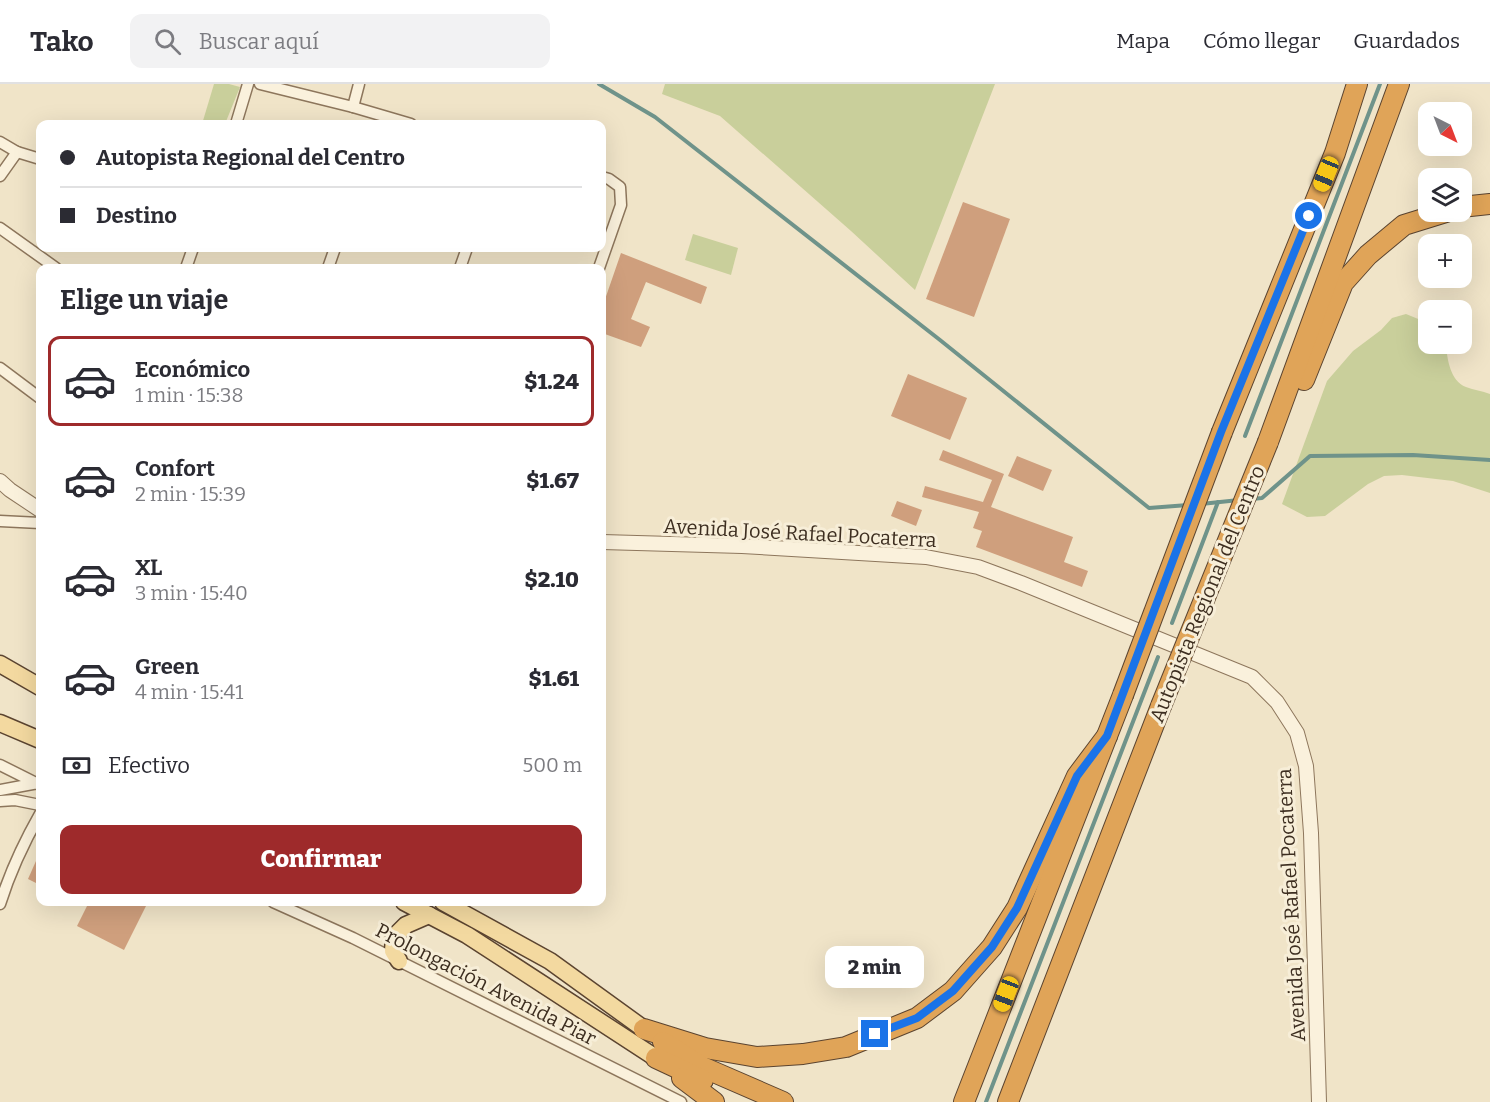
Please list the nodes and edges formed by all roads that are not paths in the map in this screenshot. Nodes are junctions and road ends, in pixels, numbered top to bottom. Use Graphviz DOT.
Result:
graph roads {
  1 [pos="248,84"];
  2 [pos="260,84"];
  3 [pos="359,84"];
  4 [pos="1357,84"];
  5 [pos="1399,84"];
  6 [pos="353,107"];
  7 [pos="375,119"];
  8 [pos="237,120"];
  9 [pos="0,142"];
  10 [pos="17,152"];
  11 [pos="36,158"];
  12 [pos="0,176"];
  13 [pos="606,178"];
  14 [pos="1490,204"];
  15 [pos="1472,206"];
  16 [pos="1418,221"];
  17 [pos="0,228"];
  18 [pos="606,248"];
  19 [pos="50,264"];
  20 [pos="0,368"];
  21 [pos="36,395"];
  22 [pos="1271,434"];
  23 [pos="0,481"];
  24 [pos="36,507"];
  25 [pos="0,521"];
  26 [pos="36,523"];
  27 [pos="606,542"];
  28 [pos="0,664"];
  29 [pos="36,685"];
  30 [pos="0,723"];
  31 [pos="1107,736"];
  32 [pos="36,738"];
  33 [pos="0,765"];
  34 [pos="36,782"];
  35 [pos="36,784"];
  36 [pos="0,790"];
  37 [pos="0,801"];
  38 [pos="36,805"];
  39 [pos="36,821"];
  40 [pos="0,904"];
  41 [pos="282,906"];
  42 [pos="412,906"];
  43 [pos="450,906"];
  44 [pos="429,915"];
  45 [pos="399,961"];
  46 [pos="644,1029"];
  47 [pos="656,1058"];
  48 [pos="681,1102"];
  49 [pos="714,1102"];
  50 [pos="750,1102"];
  51 [pos="783,1102"];
  52 [pos="964,1102"];
  53 [pos="1008,1102"];
  54 [pos="1319,1102"];
  1 -- 8 [label="street"];
  2 -- 6 [label="street"];
  3 -- 6 [label="street"];
  4 -- 31 [label="highway, Autopista Regional del Centro, bridge"];
  5 -- 22 [label="highway, Autopista Regional del Centro"];
  6 -- 7 [label="street"];
  9 -- 10 [label="street"];
  10 -- 11 [label="street"];
  10 -- 12 [label="street"];
  13 -- 18 [label="street"];
  14 -- 15 [label="highway"];
  16 -- 22 [label="highway"];
  17 -- 19 [label="street"];
  20 -- 21 [label="street"];
  22 -- 53 [label="highway, Autopista Regional del Centro, bridge"];
  23 -- 24 [label="street"];
  25 -- 26 [label="street"];
  27 -- 54 [label="street, Avenida José Rafael Pocaterra"];
  28 -- 29 [label="main road"];
  30 -- 32 [label="main road"];
  31 -- 46 [label="highway"];
  31 -- 52 [label="highway, Autopista Regional del Centro"];
  33 -- 34 [label="street"];
  35 -- 36 [label="street"];
  37 -- 38 [label="street"];
  39 -- 40 [label="street"];
  41 -- 45 [label="street, Prolongación Avenida Piar"];
  42 -- 44 [label="main road"];
  43 -- 46 [label="main road"];
  44 -- 45 [label="main road"];
  44 -- 47 [label="main road"];
  45 -- 48 [label="street, Prolongación Avenida Piar"];
  46 -- 51 [label="highway"];
  47 -- 49 [label="highway"];
  47 -- 50 [label="highway"];
}
